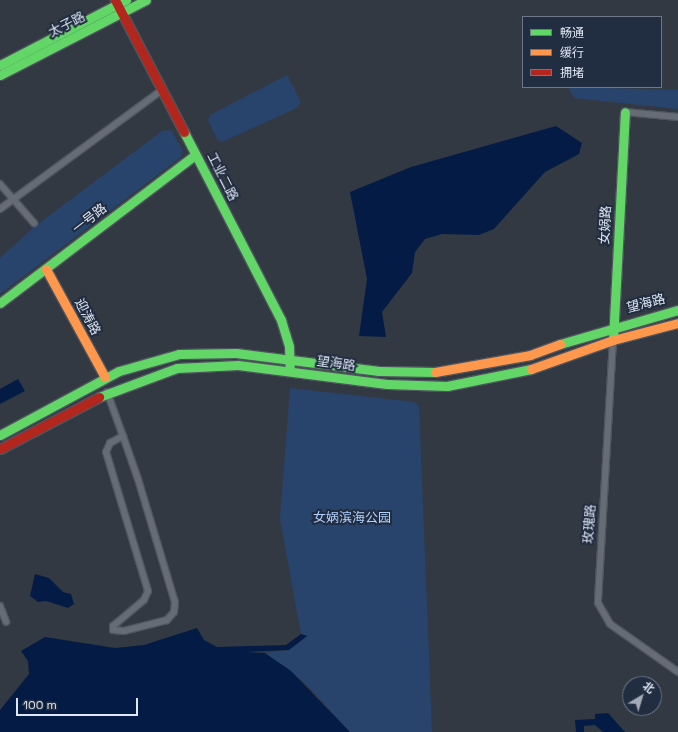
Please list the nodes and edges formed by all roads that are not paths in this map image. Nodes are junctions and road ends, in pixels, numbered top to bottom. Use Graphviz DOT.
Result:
graph roads {
  1 [pos="126,0"];
  2 [pos="146,0"];
  3 [pos="118,6"];
  4 [pos="0,65"];
  5 [pos="0,75"];
  6 [pos="162,90"];
  7 [pos="625,112"];
  8 [pos="678,117"];
  9 [pos="195,155"];
  10 [pos="0,184"];
  11 [pos="13,199"];
  12 [pos="0,210"];
  13 [pos="34,223"];
  14 [pos="46,269"];
  15 [pos="0,303"];
  16 [pos="678,310"];
  17 [pos="678,323"];
  18 [pos="614,326"];
  19 [pos="613,340"];
  20 [pos="290,360"];
  21 [pos="290,371"];
  22 [pos="105,377"];
  23 [pos="107,392"];
  24 [pos="0,435"];
  25 [pos="124,436"];
  26 [pos="0,449"];
  27 [pos="0,606"];
  28 [pos="6,622"];
  29 [pos="678,672"];
  1 -- 3 [label="main road, 太子路"];
  2 -- 3 [label="main road, 太子路"];
  3 -- 4 [label="main road, 太子路"];
  3 -- 5 [label="main road, 太子路"];
  3 -- 6 [label="main road, 工业二路"];
  6 -- 9 [label="main road, 工业二路"];
  6 -- 11 [label="street"];
  7 -- 8 [label="street"];
  7 -- 18 [label="main road, 女娲路"];
  9 -- 14 [label="main road, 一号路"];
  9 -- 20 [label="main road, 工业二路"];
  10 -- 11 [label="street"];
  11 -- 12 [label="street"];
  11 -- 13 [label="street"];
  14 -- 15 [label="main road, 一号路"];
  14 -- 22 [label="main road, 迎涛路"];
  16 -- 18 [label="main road, 望海路"];
  17 -- 19 [label="main road, 望海路"];
  18 -- 19 [label="main road, 女娲路"];
  18 -- 20 [label="main road, 望海路"];
  19 -- 21 [label="main road, 望海路"];
  19 -- 29 [label="street, 玫瑰路"];
  20 -- 21 [label="main road, 工业二路"];
  20 -- 22 [label="main road, 望海路"];
  21 -- 23 [label="main road, 望海路"];
  22 -- 24 [label="main road, 望海路"];
  23 -- 25 [label="street"];
  23 -- 26 [label="main road, 望海路"];
  25 -- 25 [label="street"];
  27 -- 28 [label="street"];
}
